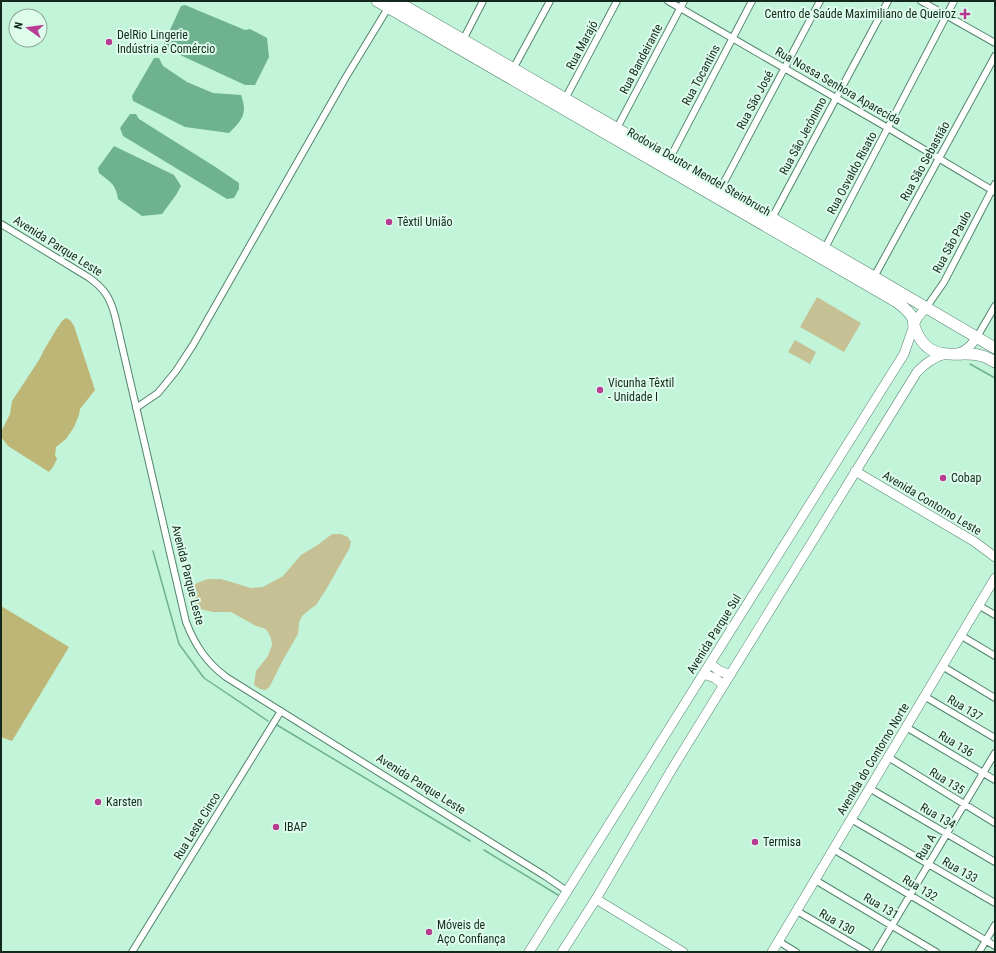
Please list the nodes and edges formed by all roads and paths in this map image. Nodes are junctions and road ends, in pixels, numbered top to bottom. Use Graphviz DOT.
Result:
graph roads {
  1 [pos="378,1"];
  2 [pos="483,1"];
  3 [pos="550,1"];
  4 [pos="617,1"];
  5 [pos="668,1"];
  6 [pos="684,1"];
  7 [pos="752,1"];
  8 [pos="820,1"];
  9 [pos="888,1"];
  10 [pos="921,1"];
  11 [pos="954,1"];
  12 [pos="392,4"];
  13 [pos="681,8"];
  14 [pos="946,15"];
  15 [pos="733,38"];
  16 [pos="462,40"];
  17 [pos="995,43"];
  18 [pos="995,56"];
  19 [pos="784,68"];
  20 [pos="513,69"];
  21 [pos="565,98"];
  22 [pos="836,98"];
  23 [pos="617,128"];
  24 [pos="888,128"];
  25 [pos="670,158"];
  26 [pos="939,159"];
  27 [pos="995,184"];
  28 [pos="721,188"];
  29 [pos="993,191"];
  30 [pos="772,218"];
  31 [pos="1,224"];
  32 [pos="825,248"];
  33 [pos="874,277"];
  34 [pos="995,306"];
  35 [pos="926,308"];
  36 [pos="914,325"];
  37 [pos="977,337"];
  38 [pos="995,348"];
  39 [pos="946,354"];
  40 [pos="995,362"];
  41 [pos="136,408"];
  42 [pos="855,471"];
  43 [pos="995,557"];
  44 [pos="995,578"];
  45 [pos="978,605"];
  46 [pos="995,615"];
  47 [pos="960,635"];
  48 [pos="995,656"];
  49 [pos="710,663"];
  50 [pos="942,666"];
  51 [pos="703,674"];
  52 [pos="730,674"];
  53 [pos="723,686"];
  54 [pos="924,696"];
  55 [pos="995,698"];
  56 [pos="281,712"];
  57 [pos="906,727"];
  58 [pos="995,738"];
  59 [pos="995,753"];
  60 [pos="888,757"];
  61 [pos="983,773"];
  62 [pos="995,780"];
  63 [pos="869,788"];
  64 [pos="964,804"];
  65 [pos="851,819"];
  66 [pos="995,823"];
  67 [pos="946,834"];
  68 [pos="833,849"];
  69 [pos="995,862"];
  70 [pos="928,865"];
  71 [pos="815,880"];
  72 [pos="567,891"];
  73 [pos="910,895"];
  74 [pos="596,899"];
  75 [pos="995,903"];
  76 [pos="797,911"];
  77 [pos="995,925"];
  78 [pos="892,926"];
  79 [pos="986,940"];
  80 [pos="778,941"];
  81 [pos="995,946"];
  82 [pos="132,952"];
  83 [pos="529,952"];
  84 [pos="562,952"];
  85 [pos="683,952"];
  86 [pos="772,952"];
  87 [pos="796,952"];
  88 [pos="867,952"];
  89 [pos="876,952"];
  90 [pos="936,952"];
  91 [pos="979,952"];
  1 -- 12 [label="highway, Rodovia Doutor Mendel Steinbruch"];
  2 -- 16 [label="street"];
  3 -- 20 [label="street"];
  4 -- 21 [label="street, Rua Marajó"];
  5 -- 13 [label="street, Rua Nossa Senhora Aparecida"];
  6 -- 13 [label="street, Rua Bandeirante"];
  7 -- 15 [label="street, Rua Tocantins"];
  8 -- 19 [label="street, Rua São José"];
  9 -- 22 [label="street, Rua São Jerônimo"];
  10 -- 14 [label="street"];
  11 -- 14 [label="street, Rua Osvaldo Risato"];
  12 -- 16 [label="highway, Rodovia Doutor Mendel Steinbruch"];
  12 -- 36 [label="highway, Rodovia Doutor Mendel Steinbruch"];
  12 -- 41 [label="street"];
  13 -- 15 [label="street, Rua Nossa Senhora Aparecida"];
  13 -- 23 [label="street, Rua Bandeirante"];
  14 -- 17 [label="street"];
  14 -- 24 [label="street, Rua Osvaldo Risato"];
  15 -- 19 [label="street, Rua Nossa Senhora Aparecida"];
  15 -- 25 [label="street, Rua Tocantins"];
  16 -- 20 [label="highway, Rodovia Doutor Mendel Steinbruch"];
  18 -- 26 [label="street, Rua São Sebastião"];
  19 -- 22 [label="street, Rua Nossa Senhora Aparecida"];
  19 -- 28 [label="street, Rua São José"];
  20 -- 21 [label="highway, Rodovia Doutor Mendel Steinbruch"];
  21 -- 23 [label="highway, Rodovia Doutor Mendel Steinbruch"];
  22 -- 24 [label="street, Rua Nossa Senhora Aparecida"];
  22 -- 30 [label="street, Rua São Jerônimo"];
  23 -- 25 [label="highway, Rodovia Doutor Mendel Steinbruch"];
  24 -- 26 [label="street, Rua Nossa Senhora Aparecida"];
  24 -- 32 [label="street, Rua Osvaldo Risato"];
  25 -- 28 [label="highway, Rodovia Doutor Mendel Steinbruch"];
  26 -- 29 [label="street, Rua Nossa Senhora Aparecida"];
  26 -- 33 [label="street, Rua São Sebastião"];
  27 -- 29 [label="street, Rua São Paulo"];
  28 -- 30 [label="highway, Rodovia Doutor Mendel Steinbruch"];
  29 -- 35 [label="street, Rua São Paulo"];
  30 -- 32 [label="highway, Rodovia Doutor Mendel Steinbruch"];
  31 -- 41 [label="street, Avenida Parque Leste"];
  32 -- 33 [label="highway, Rodovia Doutor Mendel Steinbruch"];
  33 -- 35 [label="highway, Rodovia Doutor Mendel Steinbruch"];
  34 -- 37 [label="street"];
  35 -- 36 [label="street, Avenida Parque Sul"];
  35 -- 37 [label="highway, Rodovia Doutor Mendel Steinbruch"];
  36 -- 39 [label="highway, Rodovia Doutor Mendel Steinbruch"];
  36 -- 49 [label="street, Avenida Parque Sul"];
  37 -- 38 [label="highway, Rodovia Doutor Mendel Steinbruch"];
  37 -- 39 [label="street"];
  39 -- 40 [label="highway, Rodovia Doutor Mendel Steinbruch"];
  39 -- 42 [label="street"];
  41 -- 56 [label="street, Avenida Parque Leste"];
  42 -- 43 [label="street, Avenida Contorno Leste"];
  42 -- 52 [label="street"];
  44 -- 45 [label="street, Avenida do Contorno Norte"];
  45 -- 46 [label="street"];
  45 -- 47 [label="street, Avenida do Contorno Norte"];
  47 -- 48 [label="street"];
  47 -- 50 [label="street, Avenida do Contorno Norte"];
  49 -- 51 [label="street, Avenida Parque Sul"];
  49 -- 52 [label="street"];
  50 -- 54 [label="street, Avenida do Contorno Norte"];
  50 -- 55 [label="street"];
  51 -- 53 [label="street"];
  51 -- 72 [label="street, Avenida Parque Sul"];
  52 -- 53 [label="street"];
  53 -- 74 [label="street"];
  54 -- 57 [label="street, Avenida do Contorno Norte"];
  54 -- 58 [label="street, Rua 137"];
  56 -- 72 [label="street, Avenida Parque Leste"];
  56 -- 82 [label="street, Rua Leste Cinco"];
  57 -- 60 [label="street, Avenida do Contorno Norte"];
  57 -- 61 [label="street, Rua 136"];
  59 -- 61 [label="street, Rua A"];
  60 -- 63 [label="street, Avenida do Contorno Norte"];
  60 -- 64 [label="street, Rua 135"];
  61 -- 62 [label="street, Rua 136"];
  61 -- 64 [label="street, Rua A"];
  63 -- 65 [label="street, Avenida do Contorno Norte"];
  63 -- 67 [label="street, Rua 134"];
  64 -- 66 [label="street, Rua 135"];
  64 -- 67 [label="street, Rua A"];
  65 -- 68 [label="street, Avenida do Contorno Norte"];
  65 -- 70 [label="street, Rua 133"];
  67 -- 69 [label="street, Rua 134"];
  67 -- 70 [label="street, Rua A"];
  68 -- 71 [label="street, Avenida do Contorno Norte"];
  68 -- 73 [label="street, Rua 132"];
  70 -- 73 [label="street, Rua A"];
  70 -- 75 [label="street, Rua 133"];
  71 -- 76 [label="street, Avenida do Contorno Norte"];
  71 -- 78 [label="street, Rua 131"];
  72 -- 83 [label="street, Avenida Parque Sul"];
  73 -- 78 [label="street, Rua A"];
  73 -- 79 [label="street, Rua 132"];
  74 -- 84 [label="street"];
  74 -- 85 [label="street"];
  76 -- 80 [label="street, Avenida do Contorno Norte"];
  76 -- 88 [label="street, Rua 130"];
  77 -- 79 [label="street"];
  78 -- 89 [label="street, Rua A"];
  78 -- 90 [label="street, Rua 131"];
  79 -- 81 [label="street, Rua 132"];
  79 -- 91 [label="street"];
  80 -- 86 [label="street, Avenida do Contorno Norte"];
  80 -- 87 [label="street"];
}
